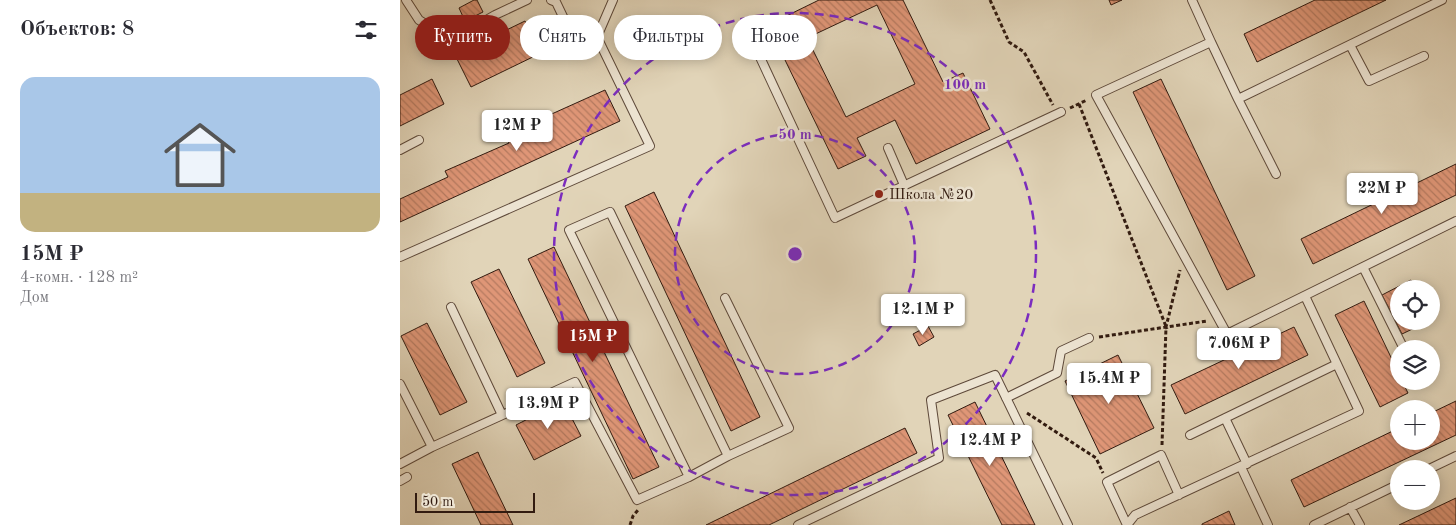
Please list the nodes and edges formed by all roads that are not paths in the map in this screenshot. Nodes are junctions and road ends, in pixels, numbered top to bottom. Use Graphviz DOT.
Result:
graph roads {
  1 [pos="406,0"];
  2 [pos="527,0"];
  3 [pos="551,0"];
  4 [pos="613,0"];
  5 [pos="1192,0"];
  6 [pos="1442,0"];
  7 [pos="562,15"];
  8 [pos="604,21"];
  9 [pos="1211,42"];
  10 [pos="1350,45"];
  11 [pos="604,51"];
  12 [pos="1424,56"];
  13 [pos="761,60"];
  14 [pos="1238,99"];
  15 [pos="1061,112"];
  16 [pos="419,140"];
  17 [pos="888,148"];
  18 [pos="400,150"];
  19 [pos="1276,174"];
  20 [pos="904,185"];
  21 [pos="1456,221"];
  22 [pos="400,257"];
  23 [pos="1363,267"];
  24 [pos="1305,296"];
  25 [pos="725,298"];
  26 [pos="451,307"];
  27 [pos="1089,338"];
  28 [pos="1400,340"];
  29 [pos="1337,364"];
  30 [pos="400,384"];
  31 [pos="1007,399"];
  32 [pos="502,415"];
  33 [pos="1224,418"];
  34 [pos="1190,435"];
  35 [pos="432,447"];
  36 [pos="728,456"];
  37 [pos="1456,456"];
  38 [pos="400,464"];
  39 [pos="1440,464"];
  40 [pos="1244,466"];
  41 [pos="689,477"];
  42 [pos="1390,488"];
  43 [pos="1178,496"];
  44 [pos="1350,507"];
  45 [pos="798,525"];
  46 [pos="1068,525"];
  47 [pos="1127,525"];
  48 [pos="1268,525"];
  49 [pos="1314,525"];
  50 [pos="1360,525"];
  1 -- 2 [label="lane"];
  3 -- 7 [label="lane"];
  4 -- 8 [label="lane"];
  5 -- 9 [label="lane"];
  6 -- 10 [label="lane"];
  9 -- 14 [label="lane"];
  9 -- 24 [label="lane"];
  10 -- 12 [label="lane"];
  10 -- 14 [label="lane"];
  11 -- 22 [label="lane"];
  13 -- 20 [label="lane"];
  14 -- 19 [label="lane"];
  15 -- 20 [label="lane"];
  16 -- 18 [label="lane"];
  17 -- 20 [label="lane"];
  21 -- 23 [label="lane"];
  23 -- 24 [label="lane"];
  23 -- 28 [label="lane"];
  24 -- 29 [label="lane"];
  25 -- 36 [label="lane"];
  26 -- 32 [label="lane"];
  27 -- 31 [label="lane"];
  29 -- 33 [label="lane"];
  29 -- 40 [label="lane"];
  30 -- 35 [label="lane"];
  31 -- 45 [label="lane"];
  31 -- 46 [label="lane"];
  32 -- 35 [label="lane"];
  32 -- 41 [label="lane"];
  33 -- 34 [label="lane"];
  33 -- 40 [label="lane"];
  35 -- 38 [label="lane"];
  36 -- 41 [label="lane"];
  36 -- 41 [label="lane"];
  37 -- 39 [label="lane"];
  40 -- 43 [label="lane"];
  40 -- 48 [label="lane"];
  42 -- 44 [label="lane"];
  43 -- 47 [label="lane"];
  43 -- 47 [label="lane"];
  44 -- 49 [label="lane"];
  44 -- 50 [label="lane"];
}
